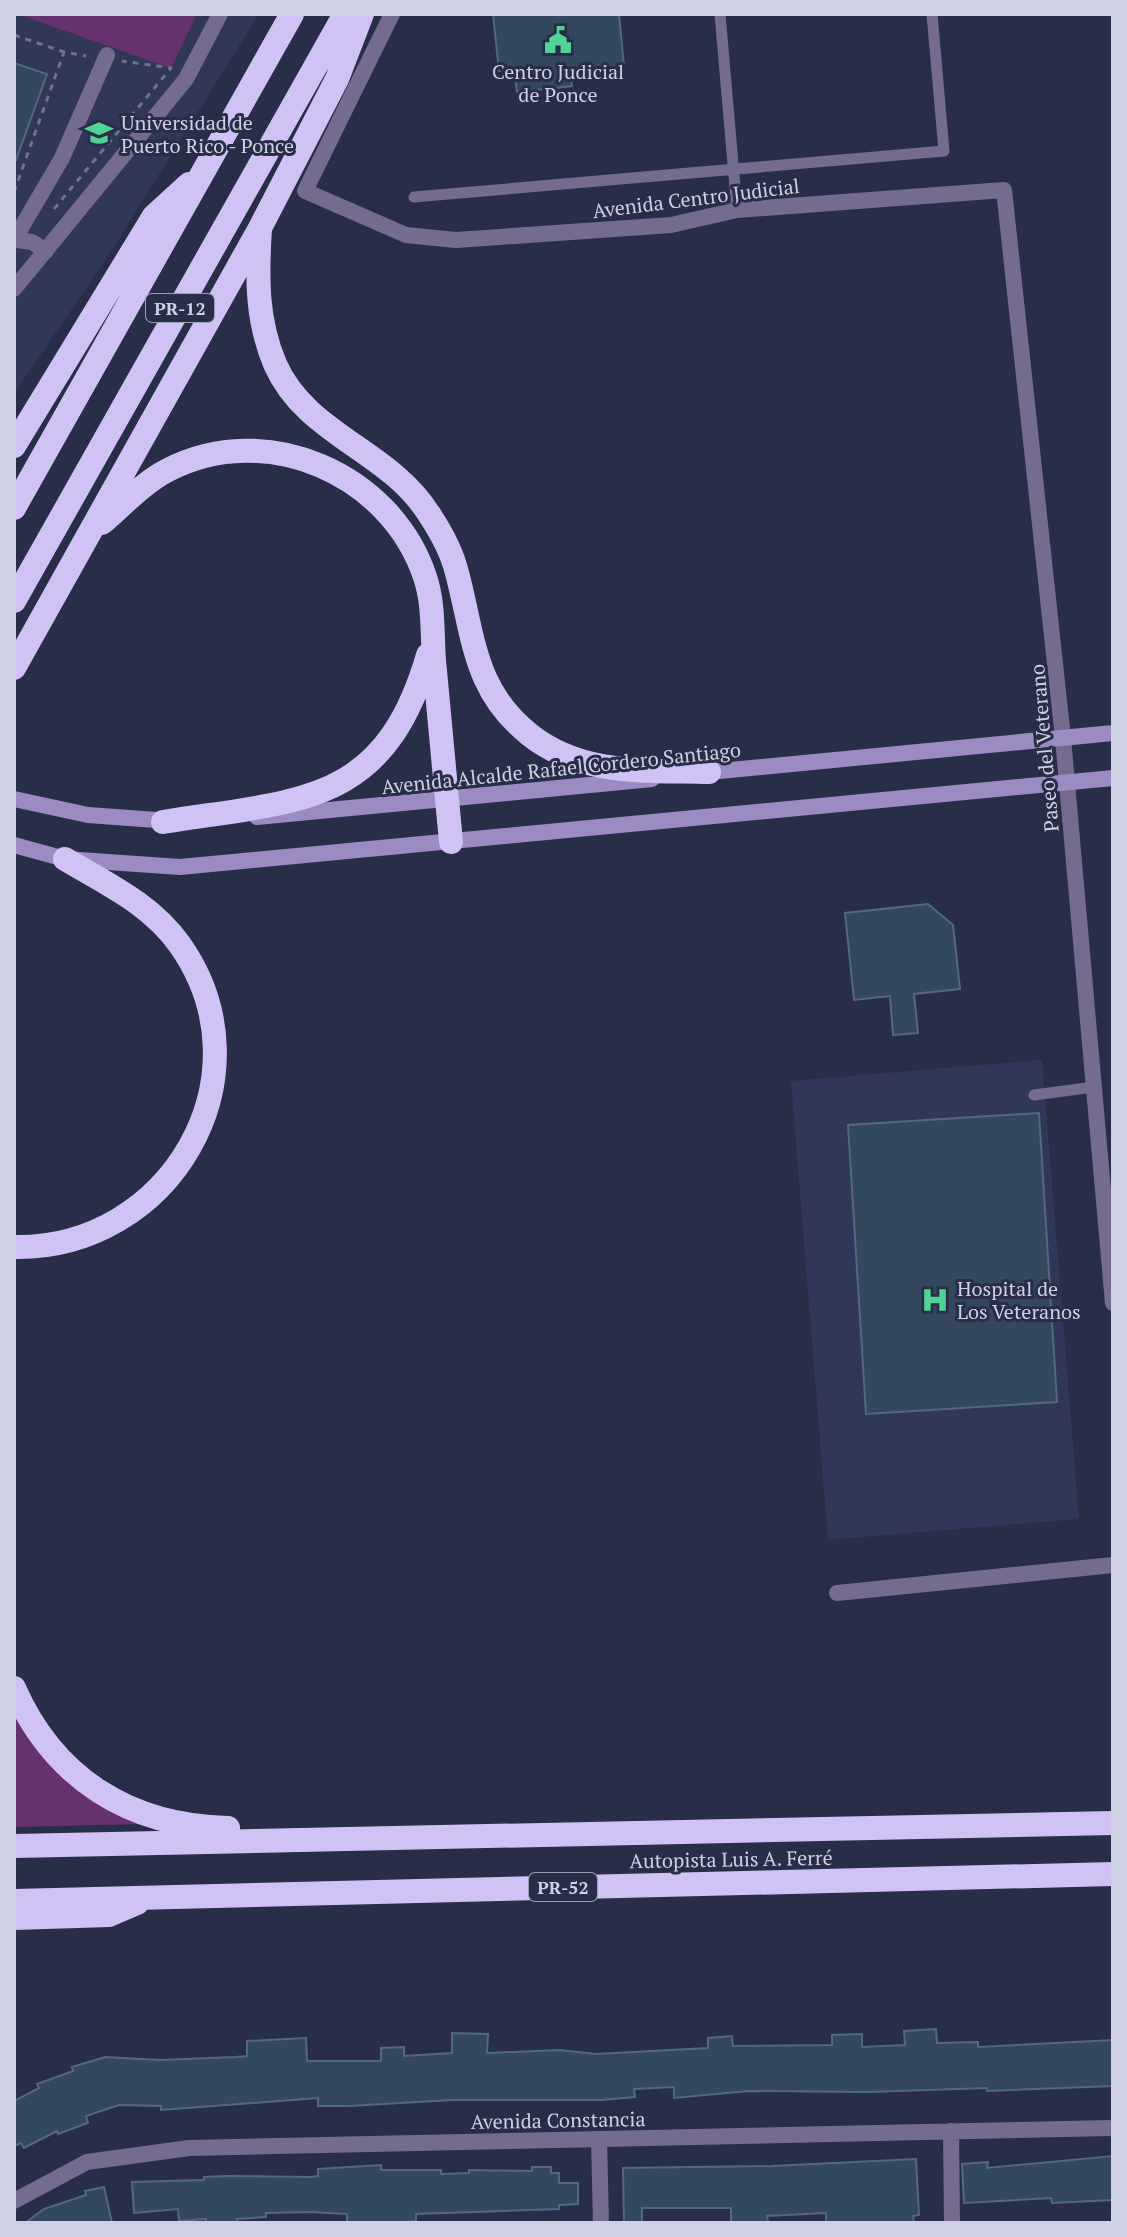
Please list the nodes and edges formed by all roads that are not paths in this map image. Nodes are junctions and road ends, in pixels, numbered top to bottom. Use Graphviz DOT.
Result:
graph roads {
  1 [pos="220,14"];
  2 [pos="292,14"];
  3 [pos="345,14"];
  4 [pos="362,14"];
  5 [pos="392,14"];
  6 [pos="720,14"];
  7 [pos="932,14"];
  8 [pos="107,55"];
  9 [pos="206,168"];
  10 [pos="733,169"];
  11 [pos="1004,190"];
  12 [pos="414,197"];
  13 [pos="737,210"];
  14 [pos="260,228"];
  15 [pos="15,240"];
  16 [pos="46,251"];
  17 [pos="14,289"];
  18 [pos="14,446"];
  19 [pos="14,508"];
  20 [pos="88,535"];
  21 [pos="14,601"];
  22 [pos="432,642"];
  23 [pos="14,668"];
  24 [pos="1113,733"];
  25 [pos="1063,738"];
  26 [pos="709,772"];
  27 [pos="1113,778"];
  28 [pos="1067,782"];
  29 [pos="14,799"];
  30 [pos="447,801"];
  31 [pos="163,822"];
  32 [pos="451,842"];
  33 [pos="14,845"];
  34 [pos="65,859"];
  35 [pos="1094,1087"];
  36 [pos="1034,1095"];
  37 [pos="14,1247"];
  38 [pos="1113,1303"];
  39 [pos="1113,1565"];
  40 [pos="837,1593"];
  41 [pos="14,1688"];
  42 [pos="1113,1823"];
  43 [pos="446,1839"];
  44 [pos="14,1846"];
  45 [pos="1113,1874"];
  46 [pos="150,1897"];
  47 [pos="14,1901"];
  48 [pos="14,1918"];
  49 [pos="1113,2128"];
  50 [pos="951,2131"];
  51 [pos="599,2139"];
  52 [pos="14,2201"];
  53 [pos="601,2223"];
  54 [pos="952,2223"];
  1 -- 16 [label="street"];
  2 -- 9 [label="highway, PR-12"];
  3 -- 21 [label="highway, PR-12"];
  4 -- 14 [label="highway"];
  5 -- 13 [label="street, Avenida Centro Judicial"];
  6 -- 10 [label="lane"];
  7 -- 10 [label="lane"];
  8 -- 15 [label="street"];
  9 -- 18 [label="highway"];
  9 -- 19 [label="highway, PR-12"];
  10 -- 12 [label="lane"];
  10 -- 13 [label="lane"];
  11 -- 13 [label="street, Avenida Centro Judicial"];
  11 -- 25 [label="street, Paseo del Veterano"];
  14 -- 20 [label="highway"];
  14 -- 26 [label="highway"];
  15 -- 16 [label="street"];
  16 -- 17 [label="street"];
  20 -- 22 [label="highway"];
  20 -- 23 [label="highway"];
  22 -- 30 [label="highway"];
  22 -- 31 [label="highway"];
  24 -- 25 [label="street, Avenida Alcalde Rafael Cordero Santiago"];
  25 -- 26 [label="street, Avenida Alcalde Rafael Cordero Santiago"];
  25 -- 28 [label="street, Paseo del Veterano"];
  26 -- 30 [label="street, Avenida Alcalde Rafael Cordero Santiago"];
  27 -- 28 [label="street"];
  28 -- 32 [label="street"];
  28 -- 35 [label="street, Paseo del Veterano"];
  29 -- 31 [label="street, Avenida Alcalde Rafael Cordero Santiago"];
  30 -- 31 [label="street, Avenida Alcalde Rafael Cordero Santiago"];
  30 -- 32 [label="highway"];
  32 -- 34 [label="street"];
  33 -- 34 [label="street"];
  34 -- 37 [label="highway"];
  35 -- 36 [label="lane"];
  35 -- 38 [label="street, Paseo del Veterano"];
  39 -- 40 [label="street"];
  41 -- 43 [label="highway"];
  42 -- 43 [label="highway, Autopista Luis A. Ferré"];
  43 -- 44 [label="highway, Autopista Luis A. Ferré"];
  45 -- 46 [label="highway, Autopista Luis A. Ferré / PR-52"];
  46 -- 47 [label="highway, Autopista Luis A. Ferré / PR-52"];
  46 -- 48 [label="highway"];
  49 -- 50 [label="street, Avenida Constancia"];
  50 -- 51 [label="street, Avenida Constancia"];
  50 -- 54 [label="street"];
  51 -- 52 [label="street, Avenida Constancia"];
  51 -- 53 [label="street"];
}
